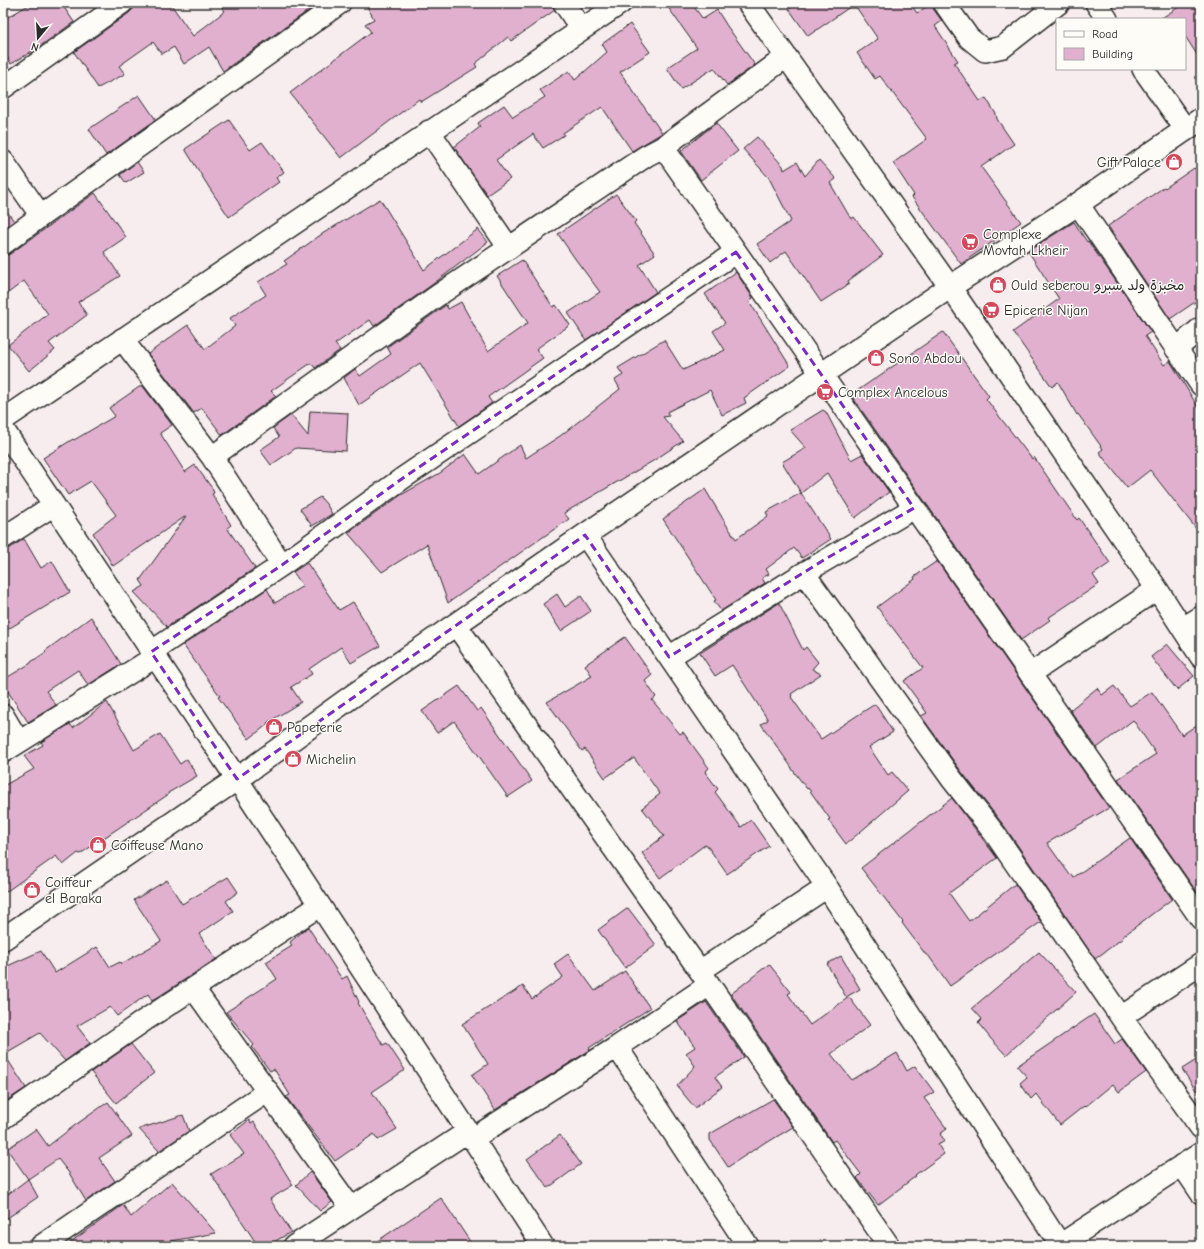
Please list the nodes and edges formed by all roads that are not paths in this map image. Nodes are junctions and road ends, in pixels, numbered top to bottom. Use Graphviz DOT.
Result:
graph roads {
  1 [pos="122,3"];
  2 [pos="340,3"];
  3 [pos="564,3"];
  4 [pos="621,3"];
  5 [pos="748,3"];
  6 [pos="944,3"];
  7 [pos="1059,3"];
  8 [pos="1096,3"];
  9 [pos="1106,18"];
  10 [pos="581,29"];
  11 [pos="786,57"];
  12 [pos="1144,70"];
  13 [pos="3,88"];
  14 [pos="1194,124"];
  15 [pos="429,131"];
  16 [pos="663,147"];
  17 [pos="3,161"];
  18 [pos="1078,204"];
  19 [pos="41,216"];
  20 [pos="3,244"];
  21 [pos="509,248"];
  22 [pos="736,252"];
  23 [pos="950,287"];
  24 [pos="1201,328"];
  25 [pos="122,339"];
  26 [pos="1176,349"];
  27 [pos="822,374"];
  28 [pos="1201,385"];
  29 [pos="3,420"];
  30 [pos="3,429"];
  31 [pos="212,457"];
  32 [pos="54,505"];
  33 [pos="914,508"];
  34 [pos="585,535"];
  35 [pos="3,538"];
  36 [pos="282,565"];
  37 [pos="804,573"];
  38 [pos="1157,589"];
  39 [pos="1201,617"];
  40 [pos="456,625"];
  41 [pos="1183,628"];
  42 [pos="153,655"];
  43 [pos="669,657"];
  44 [pos="1201,657"];
  45 [pos="1030,674"];
  46 [pos="3,715"];
  47 [pos="11,747"];
  48 [pos="237,779"];
  49 [pos="826,887"];
  50 [pos="319,906"];
  51 [pos="1201,918"];
  52 [pos="3,939"];
  53 [pos="1201,964"];
  54 [pos="705,978"];
  55 [pos="194,988"];
  56 [pos="1121,1017"];
  57 [pos="617,1047"];
  58 [pos="268,1091"];
  59 [pos="3,1118"];
  60 [pos="1201,1128"];
  61 [pos="469,1135"];
  62 [pos="1201,1153"];
  63 [pos="1182,1165"];
  64 [pos="1201,1193"];
  65 [pos="351,1208"];
  66 [pos="41,1246"];
  67 [pos="294,1246"];
  68 [pos="543,1246"];
  69 [pos="748,1246"];
  70 [pos="889,1246"];
  71 [pos="1060,1246"];
  1 -- 13 [label="street"];
  2 -- 19 [label="street"];
  3 -- 10 [label="street"];
  4 -- 10 [label="street"];
  5 -- 11 [label="street"];
  6 -- 7 [label="street"];
  8 -- 9 [label="street"];
  10 -- 15 [label="street"];
  11 -- 16 [label="street"];
  11 -- 23 [label="street"];
  12 -- 14 [label="street"];
  14 -- 18 [label="street"];
  15 -- 21 [label="street"];
  15 -- 25 [label="street"];
  16 -- 21 [label="street"];
  16 -- 22 [label="street"];
  17 -- 19 [label="street"];
  18 -- 23 [label="street"];
  18 -- 26 [label="street"];
  19 -- 20 [label="street"];
  21 -- 31 [label="street"];
  22 -- 27 [label="street"];
  22 -- 36 [label="street"];
  23 -- 27 [label="street"];
  23 -- 38 [label="street"];
  24 -- 26 [label="street"];
  25 -- 29 [label="street"];
  25 -- 31 [label="street"];
  26 -- 28 [label="street"];
  27 -- 33 [label="street"];
  27 -- 34 [label="street"];
  30 -- 32 [label="street"];
  31 -- 36 [label="street"];
  32 -- 35 [label="street"];
  32 -- 42 [label="street"];
  33 -- 37 [label="street"];
  33 -- 45 [label="street"];
  34 -- 40 [label="street"];
  34 -- 43 [label="street"];
  36 -- 42 [label="street"];
  37 -- 43 [label="street"];
  37 -- 56 [label="street"];
  38 -- 41 [label="street"];
  38 -- 45 [label="street"];
  39 -- 41 [label="street"];
  40 -- 48 [label="street"];
  40 -- 54 [label="street"];
  41 -- 44 [label="street"];
  42 -- 47 [label="street"];
  42 -- 48 [label="street"];
  43 -- 49 [label="street"];
  45 -- 51 [label="street"];
  46 -- 47 [label="street"];
  48 -- 50 [label="street"];
  48 -- 52 [label="street"];
  49 -- 54 [label="street"];
  49 -- 71 [label="street"];
  50 -- 55 [label="street"];
  50 -- 61 [label="street"];
  53 -- 56 [label="street"];
  54 -- 57 [label="street"];
  54 -- 70 [label="street"];
  55 -- 58 [label="street"];
  55 -- 59 [label="street"];
  56 -- 60 [label="street"];
  57 -- 61 [label="street"];
  57 -- 69 [label="street"];
  58 -- 65 [label="street"];
  58 -- 66 [label="street"];
  61 -- 65 [label="street"];
  61 -- 68 [label="street"];
  62 -- 63 [label="street"];
  63 -- 64 [label="street"];
  63 -- 71 [label="street"];
  65 -- 67 [label="street"];
}
